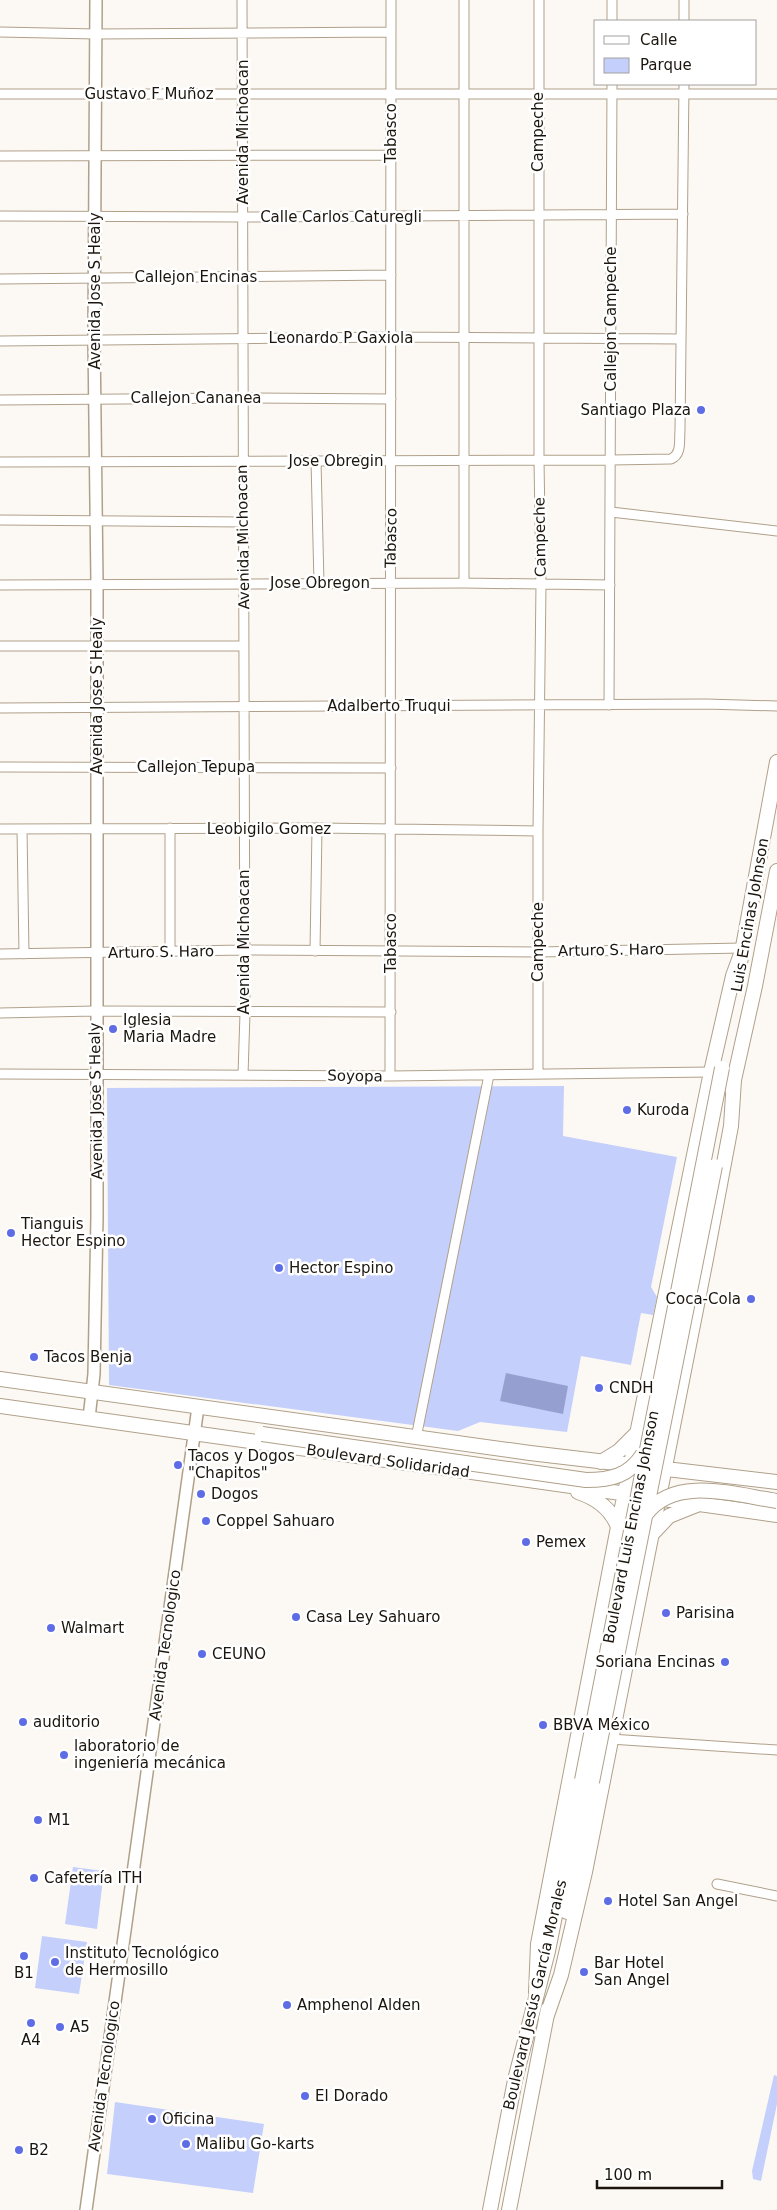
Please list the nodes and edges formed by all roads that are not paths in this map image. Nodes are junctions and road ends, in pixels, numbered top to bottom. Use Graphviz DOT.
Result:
graph roads {
  1 [pos="96,0"];
  2 [pos="242,0"];
  3 [pos="391,0"];
  4 [pos="464,0"];
  5 [pos="538,0"];
  6 [pos="612,0"];
  7 [pos="684,0"];
  8 [pos="612,20"];
  9 [pos="684,20"];
  10 [pos="0,32"];
  11 [pos="243,32"];
  12 [pos="391,32"];
  13 [pos="96,34"];
  14 [pos="612,85"];
  15 [pos="684,85"];
  16 [pos="464,93"];
  17 [pos="538,93"];
  18 [pos="0,94"];
  19 [pos="243,94"];
  20 [pos="391,94"];
  21 [pos="612,94"];
  22 [pos="684,94"];
  23 [pos="777,94"];
  24 [pos="96,95"];
  25 [pos="391,154"];
  26 [pos="0,156"];
  27 [pos="243,156"];
  28 [pos="95,157"];
  29 [pos="612,214"];
  30 [pos="683,214"];
  31 [pos="95,215"];
  32 [pos="538,215"];
  33 [pos="0,216"];
  34 [pos="391,216"];
  35 [pos="463,216"];
  36 [pos="243,217"];
  37 [pos="391,275"];
  38 [pos="243,276"];
  39 [pos="95,277"];
  40 [pos="0,279"];
  41 [pos="391,337"];
  42 [pos="538,337"];
  43 [pos="243,338"];
  44 [pos="464,338"];
  45 [pos="611,338"];
  46 [pos="681,339"];
  47 [pos="94,340"];
  48 [pos="0,341"];
  49 [pos="242,398"];
  50 [pos="96,399"];
  51 [pos="391,399"];
  52 [pos="0,400"];
  53 [pos="463,460"];
  54 [pos="538,460"];
  55 [pos="611,460"];
  56 [pos="242,461"];
  57 [pos="316,461"];
  58 [pos="392,461"];
  59 [pos="0,462"];
  60 [pos="95,462"];
  61 [pos="611,512"];
  62 [pos="0,520"];
  63 [pos="95,521"];
  64 [pos="243,522"];
  65 [pos="777,531"];
  66 [pos="244,583"];
  67 [pos="319,583"];
  68 [pos="391,583"];
  69 [pos="464,583"];
  70 [pos="97,584"];
  71 [pos="541,584"];
  72 [pos="0,585"];
  73 [pos="610,585"];
  74 [pos="96,645"];
  75 [pos="0,646"];
  76 [pos="244,646"];
  77 [pos="392,705"];
  78 [pos="609,705"];
  79 [pos="539,706"];
  80 [pos="777,706"];
  81 [pos="244,707"];
  82 [pos="0,708"];
  83 [pos="97,708"];
  84 [pos="777,762"];
  85 [pos="0,767"];
  86 [pos="96,767"];
  87 [pos="244,767"];
  88 [pos="391,768"];
  89 [pos="97,828"];
  90 [pos="170,828"];
  91 [pos="244,828"];
  92 [pos="317,828"];
  93 [pos="0,829"];
  94 [pos="22,829"];
  95 [pos="391,830"];
  96 [pos="538,831"];
  97 [pos="777,871"];
  98 [pos="244,950"];
  99 [pos="170,951"];
  100 [pos="315,951"];
  101 [pos="392,951"];
  102 [pos="741,951"];
  103 [pos="538,952"];
  104 [pos="96,953"];
  105 [pos="0,954"];
  106 [pos="24,954"];
  107 [pos="96,1011"];
  108 [pos="391,1012"];
  109 [pos="0,1013"];
  110 [pos="245,1013"];
  111 [pos="716,1070"];
  112 [pos="0,1074"];
  113 [pos="538,1074"];
  114 [pos="96,1075"];
  115 [pos="243,1075"];
  116 [pos="489,1075"];
  117 [pos="390,1076"];
  118 [pos="734,1080"];
  119 [pos="715,1166"];
  120 [pos="0,1379"];
  121 [pos="672,1383"];
  122 [pos="92,1391"];
  123 [pos="0,1406"];
  124 [pos="198,1407"];
  125 [pos="90,1418"];
  126 [pos="637,1432"];
  127 [pos="194,1433"];
  128 [pos="228,1438"];
  129 [pos="416,1438"];
  130 [pos="671,1438"];
  131 [pos="601,1462"];
  132 [pos="630,1465"];
  133 [pos="665,1470"];
  134 [pos="691,1473"];
  135 [pos="773,1482"];
  136 [pos="556,1484"];
  137 [pos="624,1492"];
  138 [pos="660,1497"];
  139 [pos="777,1500"];
  140 [pos="702,1503"];
  141 [pos="771,1514"];
  142 [pos="618,1527"];
  143 [pos="651,1536"];
  144 [pos="619,1585"];
  145 [pos="610,1739"];
  146 [pos="777,1750"];
  147 [pos="587,1781"];
  148 [pos="718,1884"];
  149 [pos="777,1896"];
  150 [pos="536,1992"];
  151 [pos="546,2018"];
  152 [pos="86,2210"];
  153 [pos="490,2210"];
  154 [pos="509,2210"];
  1 -- 13 [label="street, Avenida Jose S Healy"];
  2 -- 11 [label="street, Avenida Michoacan"];
  3 -- 12 [label="street, Tabasco"];
  4 -- 16 [label="street"];
  5 -- 17 [label="street, Campeche"];
  6 -- 8 [label="street"];
  7 -- 9 [label="street"];
  10 -- 13 [label="street"];
  11 -- 12 [label="street"];
  11 -- 13 [label="street"];
  11 -- 19 [label="street, Avenida Michoacan"];
  12 -- 20 [label="street, Tabasco"];
  13 -- 24 [label="street, Avenida Jose S Healy"];
  14 -- 21 [label="street, Callejon Campeche"];
  15 -- 22 [label="street"];
  16 -- 17 [label="street, Gustavo F Muñoz"];
  16 -- 20 [label="street, Gustavo F Muñoz"];
  16 -- 35 [label="street"];
  17 -- 21 [label="street, Gustavo F Muñoz"];
  17 -- 32 [label="street, Campeche"];
  18 -- 24 [label="street, Gustavo F Muñoz"];
  19 -- 20 [label="street, Gustavo F Muñoz"];
  19 -- 24 [label="street, Gustavo F Muñoz"];
  19 -- 27 [label="street, Avenida Michoacan"];
  20 -- 25 [label="street, Tabasco"];
  21 -- 22 [label="street, Gustavo F Muñoz"];
  21 -- 29 [label="street, Callejon Campeche"];
  22 -- 23 [label="street, Gustavo F Muñoz"];
  22 -- 30 [label="street"];
  24 -- 28 [label="street, Avenida Jose S Healy"];
  25 -- 27 [label="street"];
  25 -- 34 [label="street, Tabasco"];
  26 -- 28 [label="street"];
  27 -- 28 [label="street"];
  27 -- 36 [label="street, Avenida Michoacan"];
  28 -- 31 [label="street, Avenida Jose S Healy"];
  29 -- 30 [label="street, Calle Carlos Caturegli"];
  29 -- 32 [label="street, Calle Carlos Caturegli"];
  29 -- 45 [label="street, Callejon Campeche"];
  30 -- 46 [label="street"];
  31 -- 33 [label="street, Calle Carlos Caturegli"];
  31 -- 36 [label="street, Calle Carlos Caturegli"];
  31 -- 39 [label="street, Avenida Jose S Healy"];
  32 -- 35 [label="street, Calle Carlos Caturegli"];
  32 -- 42 [label="street, Campeche"];
  34 -- 35 [label="street, Calle Carlos Caturegli"];
  34 -- 36 [label="street, Calle Carlos Caturegli"];
  34 -- 37 [label="street, Tabasco"];
  35 -- 44 [label="street"];
  36 -- 38 [label="street, Avenida Michoacan"];
  37 -- 38 [label="street, Callejon Encinas"];
  37 -- 41 [label="street, Tabasco"];
  38 -- 39 [label="street, Callejon Encinas"];
  38 -- 43 [label="street, Avenida Michoacan"];
  39 -- 40 [label="street, Callejon Encinas"];
  39 -- 47 [label="street, Avenida Jose S Healy"];
  41 -- 43 [label="street, Leonardo P Gaxiola"];
  41 -- 44 [label="street, Leonardo P Gaxiola"];
  41 -- 51 [label="street, Tabasco"];
  42 -- 44 [label="street, Leonardo P Gaxiola"];
  42 -- 45 [label="street, Leonardo P Gaxiola"];
  42 -- 54 [label="street, Campeche"];
  43 -- 47 [label="street, Leonardo P Gaxiola"];
  43 -- 49 [label="street, Avenida Michoacan"];
  44 -- 53 [label="street"];
  45 -- 46 [label="street, Leonardo P Gaxiola"];
  45 -- 55 [label="street, Callejon Campeche"];
  46 -- 55 [label="street, Jose Obregin"];
  47 -- 48 [label="street, Leonardo P Gaxiola"];
  47 -- 50 [label="street, Avenida Jose S Healy"];
  49 -- 50 [label="street, Callejon Cananea"];
  49 -- 51 [label="street, Callejon Cananea"];
  49 -- 56 [label="street, Avenida Michoacan"];
  50 -- 52 [label="street, Callejon Cananea"];
  50 -- 60 [label="street, Avenida Jose S Healy"];
  51 -- 58 [label="street, Tabasco"];
  53 -- 54 [label="street, Jose Obregin"];
  53 -- 58 [label="street, Jose Obregin"];
  53 -- 69 [label="street"];
  54 -- 55 [label="street, Jose Obregin"];
  54 -- 71 [label="street, Campeche"];
  55 -- 61 [label="street, Callejon Campeche"];
  56 -- 57 [label="street, Jose Obregin"];
  56 -- 60 [label="street, Jose Obregin"];
  56 -- 64 [label="street, Avenida Michoacan"];
  57 -- 58 [label="street, Jose Obregin"];
  57 -- 67 [label="street"];
  58 -- 68 [label="street, Tabasco"];
  59 -- 60 [label="street, Jose Obregin"];
  60 -- 63 [label="street, Avenida Jose S Healy"];
  61 -- 65 [label="street"];
  61 -- 73 [label="street, Callejon Campeche"];
  62 -- 63 [label="street"];
  63 -- 64 [label="street"];
  63 -- 70 [label="street, Avenida Jose S Healy"];
  64 -- 66 [label="street, Avenida Michoacan"];
  66 -- 67 [label="street, Jose Obregon"];
  66 -- 70 [label="street, Jose Obregon"];
  66 -- 76 [label="street, Avenida Michoacan"];
  67 -- 68 [label="street, Jose Obregon"];
  68 -- 69 [label="street, Jose Obregon"];
  68 -- 77 [label="street, Tabasco"];
  69 -- 71 [label="street, Jose Obregon"];
  70 -- 72 [label="street, Jose Obregon"];
  70 -- 74 [label="street, Avenida Jose S Healy"];
  71 -- 73 [label="street, Jose Obregon"];
  71 -- 79 [label="street, Campeche"];
  73 -- 78 [label="street, Callejon Campeche"];
  74 -- 75 [label="street"];
  74 -- 76 [label="street"];
  74 -- 83 [label="street, Avenida Jose S Healy"];
  76 -- 81 [label="street, Avenida Michoacan"];
  77 -- 79 [label="street, Adalberto Truqui"];
  77 -- 81 [label="street, Adalberto Truqui"];
  77 -- 88 [label="street, Tabasco"];
  78 -- 79 [label="street, Adalberto Truqui"];
  78 -- 80 [label="street, Adalberto Truqui"];
  79 -- 96 [label="street, Campeche"];
  81 -- 83 [label="street, Adalberto Truqui"];
  81 -- 87 [label="street, Avenida Michoacan"];
  82 -- 83 [label="street, Adalberto Truqui"];
  83 -- 86 [label="street, Avenida Jose S Healy"];
  84 -- 102 [label="main road, Luis Encinas Johnson"];
  85 -- 86 [label="street, Callejon Tepupa"];
  86 -- 87 [label="street, Callejon Tepupa"];
  86 -- 89 [label="street, Avenida Jose S Healy"];
  87 -- 88 [label="street, Callejon Tepupa"];
  87 -- 91 [label="street, Avenida Michoacan"];
  88 -- 95 [label="street, Tabasco"];
  89 -- 90 [label="street, Leobigilo Gomez"];
  89 -- 94 [label="street, Leobigilo Gomez"];
  89 -- 104 [label="street, Avenida Jose S Healy"];
  90 -- 91 [label="street, Leobigilo Gomez"];
  90 -- 99 [label="street"];
  91 -- 92 [label="street, Leobigilo Gomez"];
  91 -- 98 [label="street, Avenida Michoacan"];
  92 -- 95 [label="street, Leobigilo Gomez"];
  92 -- 100 [label="street"];
  93 -- 94 [label="street, Leobigilo Gomez"];
  94 -- 106 [label="street"];
  95 -- 96 [label="street, Leobigilo Gomez"];
  95 -- 101 [label="street, Tabasco"];
  96 -- 103 [label="street, Campeche"];
  97 -- 118 [label="main road, Luis Encinas Johnson"];
  98 -- 99 [label="street, Arturo S. Haro"];
  98 -- 100 [label="street, Arturo S. Haro"];
  98 -- 110 [label="street, Avenida Michoacan"];
  99 -- 104 [label="street, Arturo S. Haro"];
  100 -- 101 [label="street, Arturo S. Haro"];
  101 -- 103 [label="street, Arturo S. Haro"];
  101 -- 108 [label="street, Tabasco"];
  102 -- 103 [label="street, Arturo S. Haro"];
  102 -- 111 [label="main road, Luis Encinas Johnson"];
  103 -- 113 [label="street, Campeche"];
  104 -- 106 [label="street, Arturo S. Haro"];
  104 -- 107 [label="street, Avenida Jose S Healy"];
  105 -- 106 [label="street, Arturo S. Haro"];
  107 -- 109 [label="street"];
  107 -- 110 [label="street"];
  107 -- 114 [label="street, Avenida Jose S Healy"];
  108 -- 110 [label="street"];
  108 -- 117 [label="street, Tabasco"];
  110 -- 115 [label="street, Avenida Michoacan"];
  111 -- 113 [label="street, Soyopa"];
  111 -- 126 [label="main road"];
  111 -- 144 [label="main road, Boulevard Luis Encinas Johnson, bridge"];
  112 -- 114 [label="street, Soyopa"];
  113 -- 116 [label="street, Soyopa"];
  114 -- 115 [label="street, Soyopa"];
  114 -- 122 [label="street, Avenida Jose S Healy"];
  115 -- 117 [label="street, Soyopa"];
  116 -- 117 [label="street, Soyopa"];
  116 -- 129 [label="street"];
  118 -- 119 [label="main road, Luis Encinas Johnson"];
  118 -- 130 [label="main road"];
  119 -- 121 [label="main road, Boulevard Luis Encinas Johnson, bridge"];
  120 -- 122 [label="main road, Boulevard Solidaridad"];
  121 -- 128 [label="main road, bridge"];
  121 -- 147 [label="main road, Boulevard Luis Encinas Johnson, bridge"];
  122 -- 124 [label="main road, Boulevard Solidaridad"];
  122 -- 125 [label="street, Avenida Jose S Healy"];
  123 -- 125 [label="main road, Boulevard Solidaridad"];
  124 -- 127 [label="street, Avenida Tecnologico"];
  124 -- 129 [label="main road, Boulevard Solidaridad"];
  125 -- 127 [label="main road, Boulevard Solidaridad"];
  126 -- 131 [label="main road"];
  126 -- 132 [label="main road"];
  127 -- 128 [label="main road, Boulevard Solidaridad"];
  127 -- 152 [label="street, Avenida Tecnologico"];
  128 -- 136 [label="main road, Boulevard Solidaridad"];
  129 -- 131 [label="main road, Boulevard Solidaridad"];
  130 -- 133 [label="main road"];
  130 -- 134 [label="main road"];
  131 -- 132 [label="main road, Boulevard Solidaridad"];
  132 -- 133 [label="main road, Boulevard Solidaridad"];
  132 -- 137 [label="main road"];
  133 -- 134 [label="main road, Boulevard Solidaridad"];
  133 -- 138 [label="main road"];
  134 -- 135 [label="main road, Boulevard Solidaridad"];
  135 -- 141 [label="main road"];
  136 -- 137 [label="main road, Boulevard Solidaridad"];
  136 -- 142 [label="main road"];
  137 -- 138 [label="main road, Boulevard Solidaridad"];
  137 -- 142 [label="main road"];
  138 -- 140 [label="main road, Boulevard Solidaridad"];
  138 -- 143 [label="main road"];
  139 -- 144 [label="main road, bridge"];
  140 -- 141 [label="main road, Boulevard Solidaridad"];
  140 -- 143 [label="main road"];
  142 -- 150 [label="main road"];
  143 -- 145 [label="main road"];
  144 -- 147 [label="main road, Boulevard Luis Encinas Johnson, bridge"];
  145 -- 146 [label="street"];
  145 -- 151 [label="main road"];
  147 -- 150 [label="main road, Boulevard Jesús García Morales"];
  147 -- 151 [label="main road, Boulevard Jesús García Morales"];
  148 -- 149 [label="street"];
  150 -- 153 [label="main road, Boulevard Jesús García Morales"];
  151 -- 154 [label="main road, Boulevard Jesús García Morales"];
}
